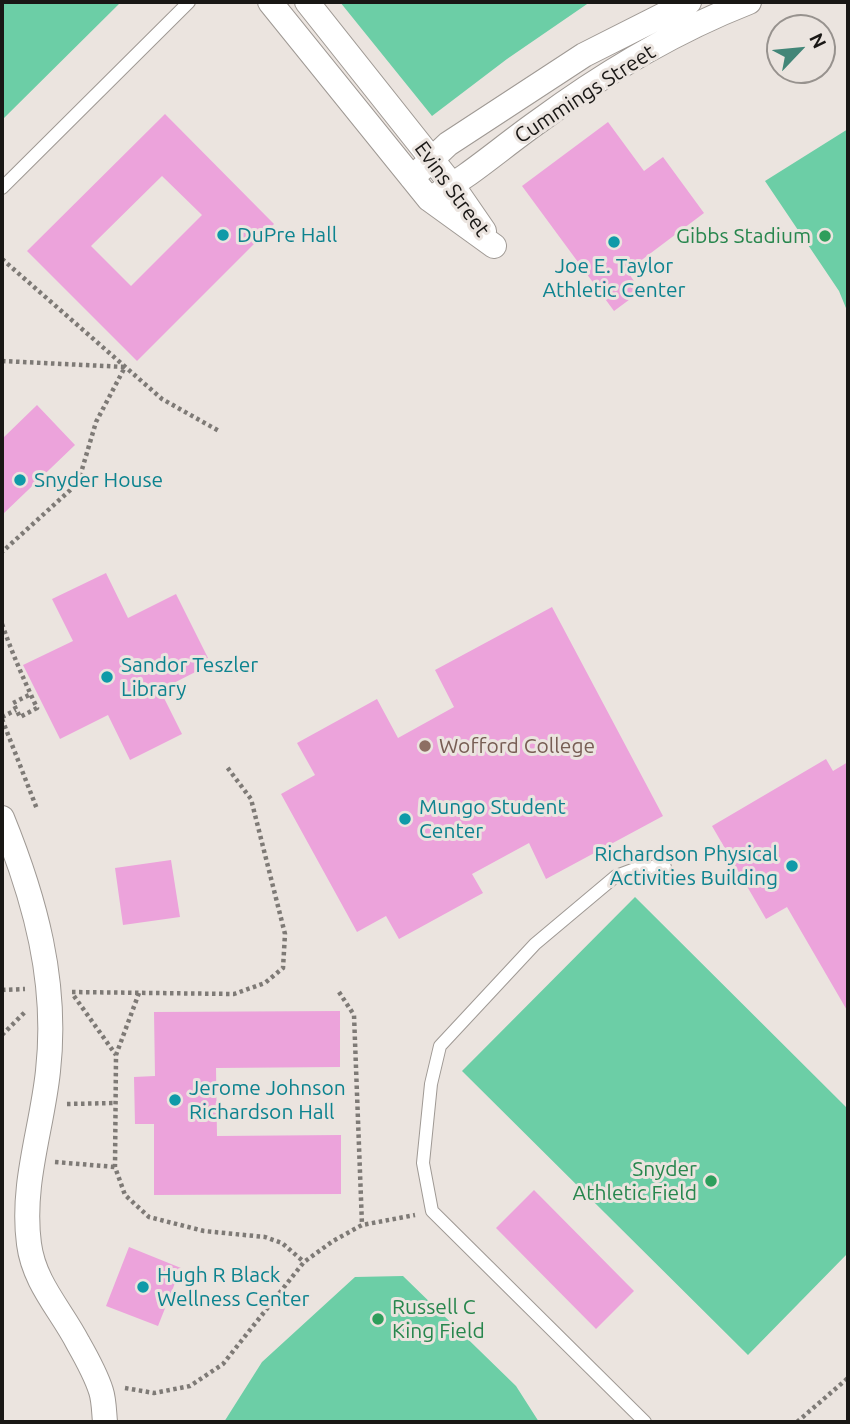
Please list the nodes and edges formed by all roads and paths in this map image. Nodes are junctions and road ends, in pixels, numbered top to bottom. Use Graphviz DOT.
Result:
graph roads {
  1 [pos="189,2"];
  2 [pos="270,2"];
  3 [pos="307,2"];
  4 [pos="689,2"];
  5 [pos="749,2"];
  6 [pos="666,13"];
  7 [pos="678,35"];
  8 [pos="430,159"];
  9 [pos="412,177"];
  10 [pos="453,186"];
  11 [pos="2,188"];
  12 [pos="429,199"];
  13 [pos="2,259"];
  14 [pos="2,361"];
  15 [pos="125,367"];
  16 [pos="219,432"];
  17 [pos="2,552"];
  18 [pos="2,624"];
  19 [pos="30,694"];
  20 [pos="16,710"];
  21 [pos="2,718"];
  22 [pos="227,767"];
  23 [pos="37,809"];
  24 [pos="2,818"];
  25 [pos="665,867"];
  26 [pos="60,990"];
  27 [pos="139,992"];
  28 [pos="339,992"];
  29 [pos="116,1055"];
  30 [pos="115,1103"];
  31 [pos="62,1104"];
  32 [pos="31,1165"];
  33 [pos="114,1167"];
  34 [pos="432,1211"];
  35 [pos="362,1225"];
  36 [pos="304,1262"];
  37 [pos="848,1378"];
  38 [pos="124,1388"];
  39 [pos="106,1422"];
  40 [pos="645,1422"];
  41 [pos="797,1422"];
  1 -- 11 [label="lane"];
  2 -- 9 [label="street, Evins Street"];
  3 -- 8 [label="street, Evins Street"];
  4 -- 6 [label="street, Cummings Street"];
  5 -- 7 [label="street, Cummings Street"];
  6 -- 7 [label="street"];
  6 -- 8 [label="street, Cummings Street"];
  7 -- 10 [label="street, Cummings Street"];
  8 -- 9 [label="street, Cummings Street"];
  8 -- 10 [label="street, Evins Street"];
  9 -- 12 [label="street, Evins Street"];
  10 -- 12 [label="street, Cummings Street"];
  10 -- 12 [label="street, Evins Street"];
  13 -- 15 [label="path"];
  14 -- 15 [label="path"];
  15 -- 16 [label="path"];
  15 -- 17 [label="path"];
  18 -- 19 [label="path"];
  19 -- 20 [label="path"];
  19 -- 20 [label="path"];
  20 -- 21 [label="path"];
  21 -- 23 [label="path"];
  22 -- 27 [label="path"];
  24 -- 26 [label="street"];
  25 -- 34 [label="lane"];
  26 -- 27 [label="path"];
  26 -- 29 [label="path"];
  26 -- 32 [label="street"];
  27 -- 29 [label="path"];
  28 -- 35 [label="path"];
  29 -- 30 [label="path"];
  30 -- 31 [label="path"];
  30 -- 33 [label="path"];
  32 -- 33 [label="path"];
  32 -- 39 [label="street"];
  33 -- 36 [label="path"];
  34 -- 35 [label="path"];
  34 -- 40 [label="lane"];
  35 -- 36 [label="path"];
  36 -- 38 [label="path"];
  37 -- 41 [label="path"];
}
